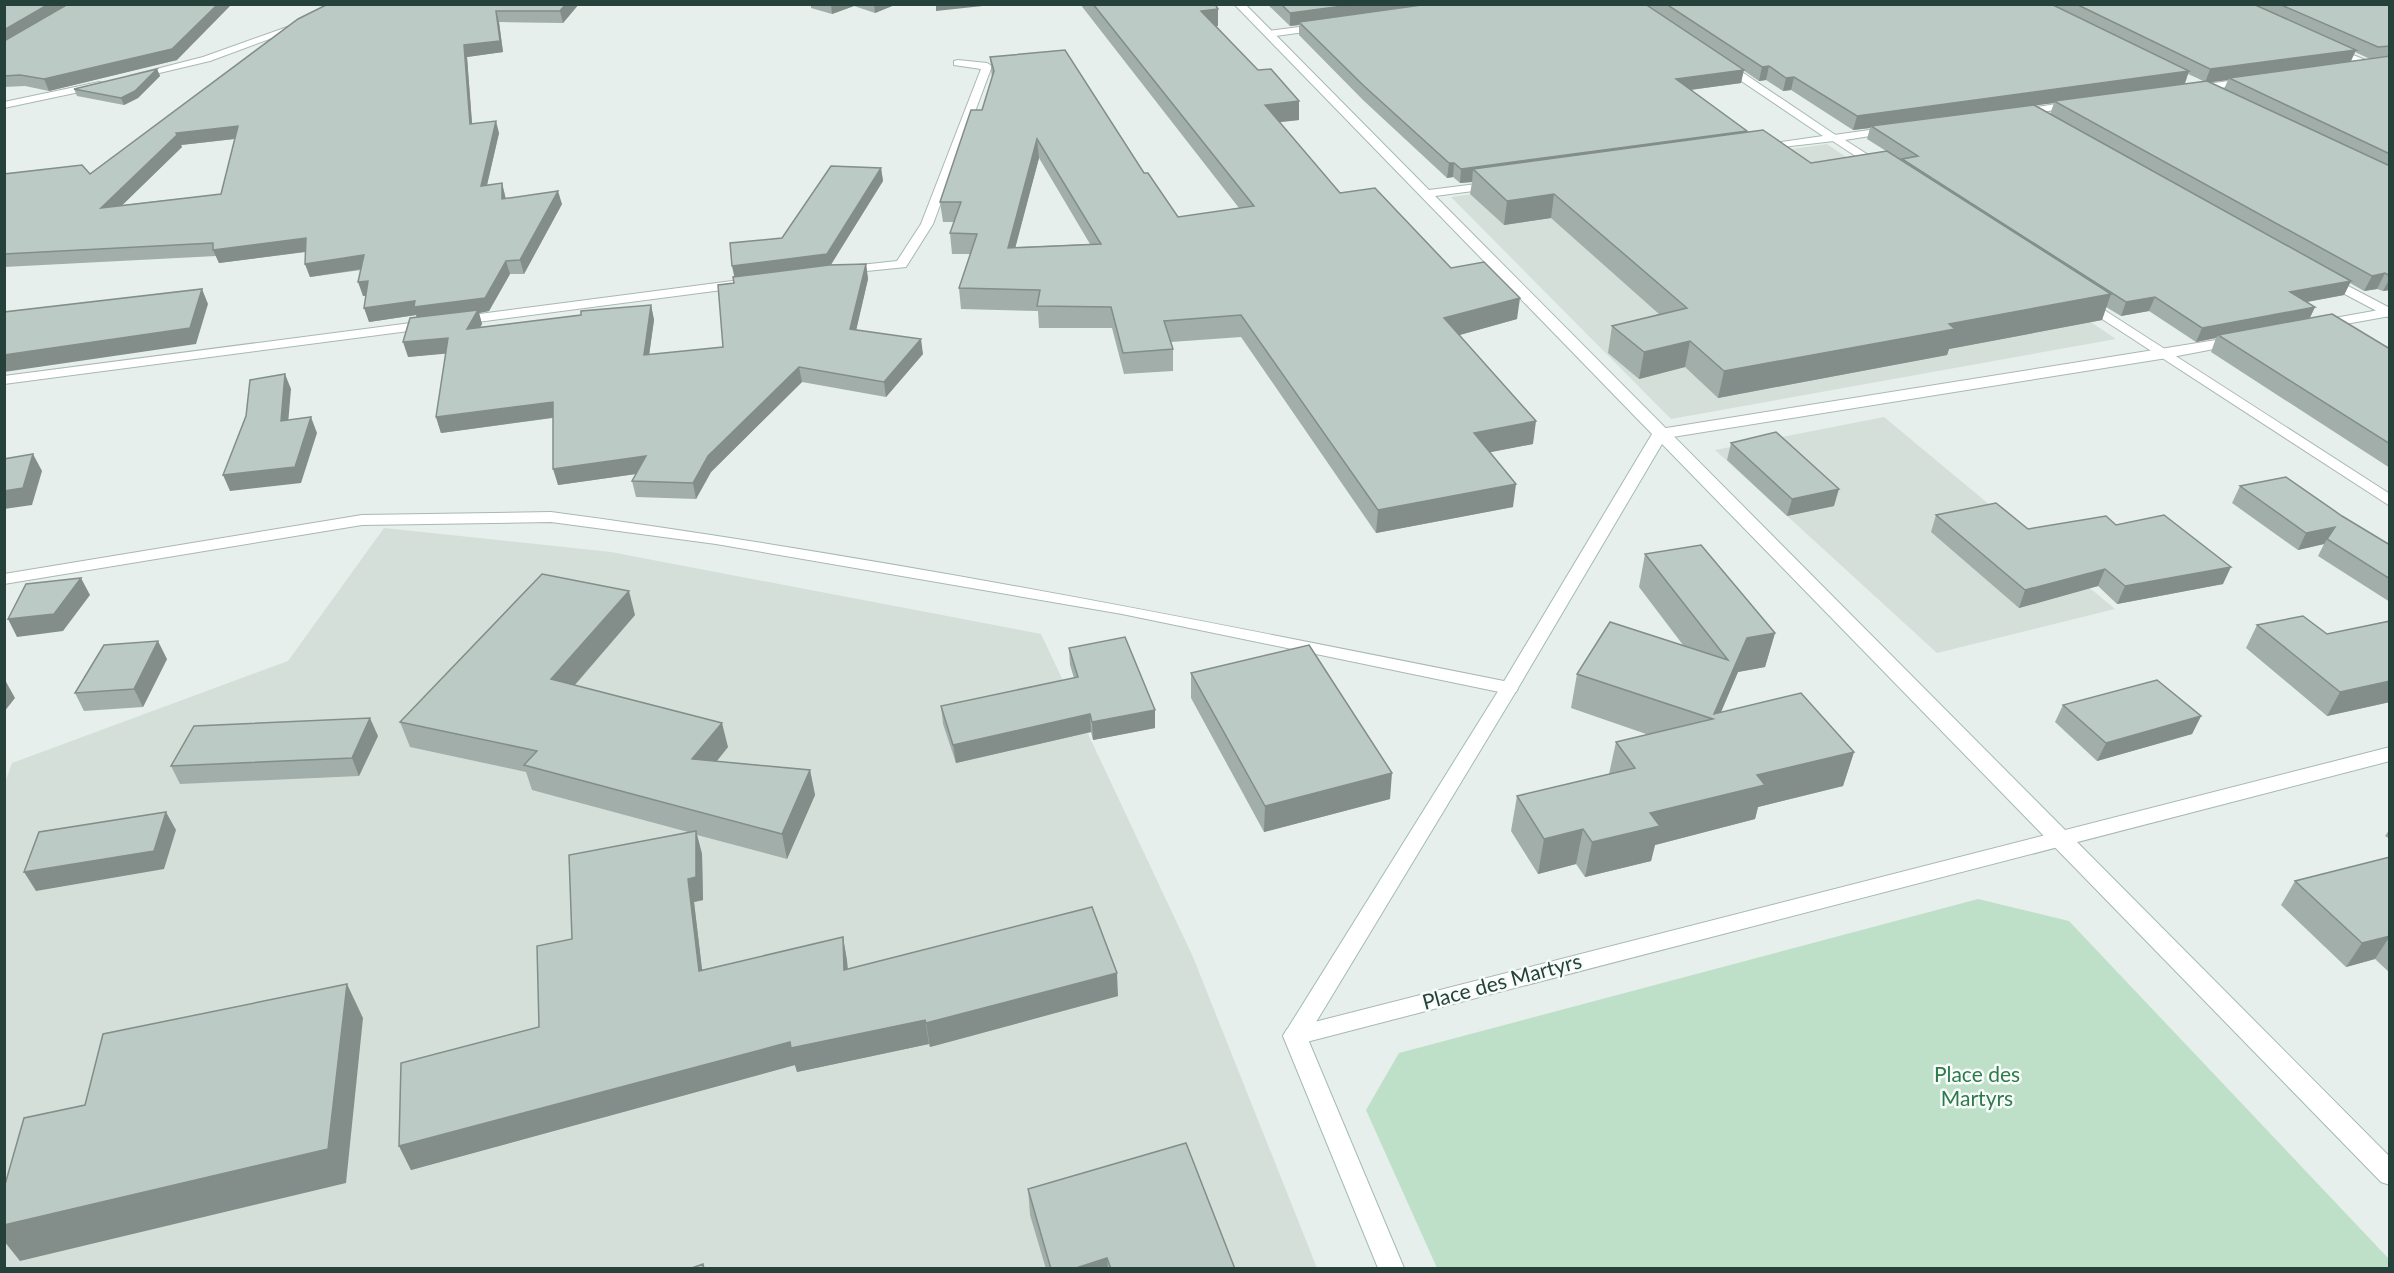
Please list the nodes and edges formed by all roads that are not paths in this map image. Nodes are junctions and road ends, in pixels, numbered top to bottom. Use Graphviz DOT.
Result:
graph roads {
  1 [pos="1239,4"];
  2 [pos="304,24"];
  3 [pos="1330,26"];
  4 [pos="1269,34"];
  5 [pos="2315,42"];
  6 [pos="1709,55"];
  7 [pos="958,63"];
  8 [pos="2390,63"];
  9 [pos="2369,65"];
  10 [pos="2347,68"];
  11 [pos="2390,74"];
  12 [pos="2180,77"];
  13 [pos="2269,78"];
  14 [pos="2202,87"];
  15 [pos="2179,90"];
  16 [pos="2223,98"];
  17 [pos="2088,103"];
  18 [pos="4,105"];
  19 [pos="2031,111"];
  20 [pos="2007,114"];
  21 [pos="2051,122"];
  22 [pos="1903,128"];
  23 [pos="1834,138"];
  24 [pos="1752,149"];
  25 [pos="1893,176"];
  26 [pos="1508,183"];
  27 [pos="1426,194"];
  28 [pos="2315,272"];
  29 [pos="830,273"];
  30 [pos="759,282"];
  31 [pos="2069,291"];
  32 [pos="2388,312"];
  33 [pos="2306,328"];
  34 [pos="2248,339"];
  35 [pos="2167,354"];
  36 [pos="4,380"];
  37 [pos="1659,434"];
  38 [pos="2390,501"];
  39 [pos="4,579"];
  40 [pos="1509,688"];
  41 [pos="2390,754"];
  42 [pos="2058,838"];
  43 [pos="1295,1036"];
  44 [pos="2390,1174"];
  45 [pos="1391,1269"];
  1 -- 4 [label="street"];
  2 -- 18 [label="street"];
  3 -- 4 [label="street"];
  4 -- 27 [label="street"];
  5 -- 9 [label="street"];
  6 -- 23 [label="street"];
  7 -- 29 [label="street"];
  8 -- 9 [label="street"];
  9 -- 10 [label="street"];
  9 -- 11 [label="street"];
  12 -- 14 [label="street"];
  13 -- 14 [label="street"];
  14 -- 15 [label="street"];
  14 -- 16 [label="street"];
  17 -- 19 [label="street"];
  19 -- 20 [label="street"];
  19 -- 21 [label="street"];
  22 -- 23 [label="street"];
  23 -- 24 [label="street"];
  23 -- 25 [label="street"];
  26 -- 27 [label="street"];
  27 -- 37 [label="street"];
  28 -- 32 [label="street"];
  30 -- 36 [label="street"];
  31 -- 35 [label="street"];
  32 -- 33 [label="street"];
  34 -- 35 [label="street"];
  35 -- 37 [label="street"];
  35 -- 38 [label="street"];
  37 -- 40 [label="street"];
  37 -- 42 [label="street"];
  39 -- 40 [label="street"];
  40 -- 43 [label="street"];
  41 -- 42 [label="street, Place des Martyrs"];
  42 -- 43 [label="street, Place des Martyrs"];
  42 -- 44 [label="street"];
  43 -- 45 [label="street"];
}
